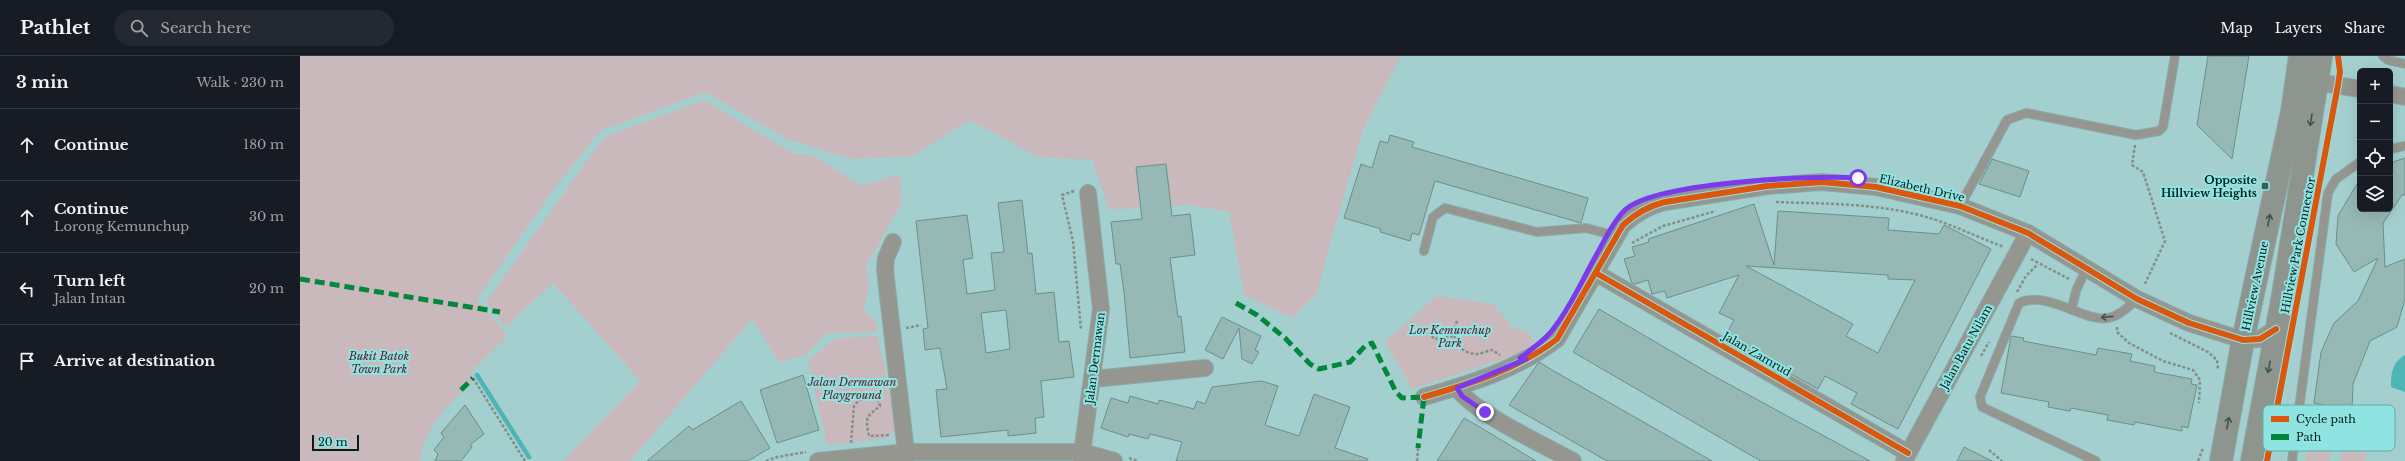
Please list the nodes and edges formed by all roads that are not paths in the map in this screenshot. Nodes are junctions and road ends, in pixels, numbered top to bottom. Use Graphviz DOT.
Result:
graph roads {
  1 [pos="2175,56"];
  2 [pos="2300,56"];
  3 [pos="2304,56"];
  4 [pos="2321,56"];
  5 [pos="2383,56"];
  6 [pos="2405,64"];
  7 [pos="2317,82"];
  8 [pos="2357,89"];
  9 [pos="2393,95"];
  10 [pos="2405,97"];
  11 [pos="2292,112"];
  12 [pos="2405,146"];
  13 [pos="2393,148"];
  14 [pos="2357,164"];
  15 [pos="1088,193"];
  16 [pos="1960,206"];
  17 [pos="2028,233"];
  18 [pos="1617,236"];
  19 [pos="893,242"];
  20 [pos="1424,250"];
  21 [pos="2086,268"];
  22 [pos="1596,272"];
  23 [pos="2143,292"];
  24 [pos="2072,308"];
  25 [pos="2276,329"];
  26 [pos="2243,340"];
  27 [pos="1205,368"];
  28 [pos="1093,379"];
  29 [pos="1457,388"];
  30 [pos="1424,396"];
  31 [pos="2300,405"];
  32 [pos="2293,451"];
  33 [pos="907,456"];
  34 [pos="1082,457"];
  35 [pos="1906,457"];
  36 [pos="818,461"];
  37 [pos="1114,461"];
  38 [pos="1573,461"];
  39 [pos="2096,461"];
  40 [pos="2221,461"];
  41 [pos="2252,461"];
  42 [pos="2292,461"];
  1 -- 16 [label="lane"];
  2 -- 11 [label="street, Hillview Avenue"];
  3 -- 7 [label="street"];
  4 -- 7 [label="street"];
  5 -- 6 [label="lane"];
  7 -- 8 [label="street"];
  7 -- 11 [label="street, Hillview Avenue"];
  7 -- 25 [label="street, one-way"];
  9 -- 10 [label="street"];
  26 -- 11 [label="street, Hillview Avenue, one-way"];
  12 -- 13 [label="lane"];
  14 -- 31 [label="lane"];
  15 -- 28 [label="street, Jalan Dermawan"];
  16 -- 17 [label="street, Elizabeth Drive"];
  16 -- 18 [label="street, Elizabeth Drive"];
  17 -- 21 [label="street, Elizabeth Drive"];
  17 -- 35 [label="street, Jalan Batu Nilam"];
  18 -- 20 [label="lane"];
  18 -- 22 [label="street, Elizabeth Drive"];
  19 -- 33 [label="street"];
  21 -- 23 [label="street, Elizabeth Drive"];
  21 -- 24 [label="lane"];
  22 -- 29 [label="street, Elizabeth Drive"];
  22 -- 35 [label="street, Jalan Zamrud"];
  23 -- 24 [label="lane, one-way"];
  23 -- 26 [label="street, Elizabeth Drive"];
  24 -- 39 [label="lane"];
  25 -- 26 [label="street, Elizabeth Drive"];
  25 -- 41 [label="street, one-way"];
  40 -- 26 [label="street, Hillview Avenue, one-way"];
  27 -- 28 [label="street"];
  28 -- 34 [label="street, Jalan Dermawan"];
  29 -- 30 [label="street, Elizabeth Drive"];
  29 -- 38 [label="street"];
  32 -- 42 [label="lane"];
  33 -- 34 [label="street"];
  33 -- 36 [label="street"];
  34 -- 37 [label="street"];
}
